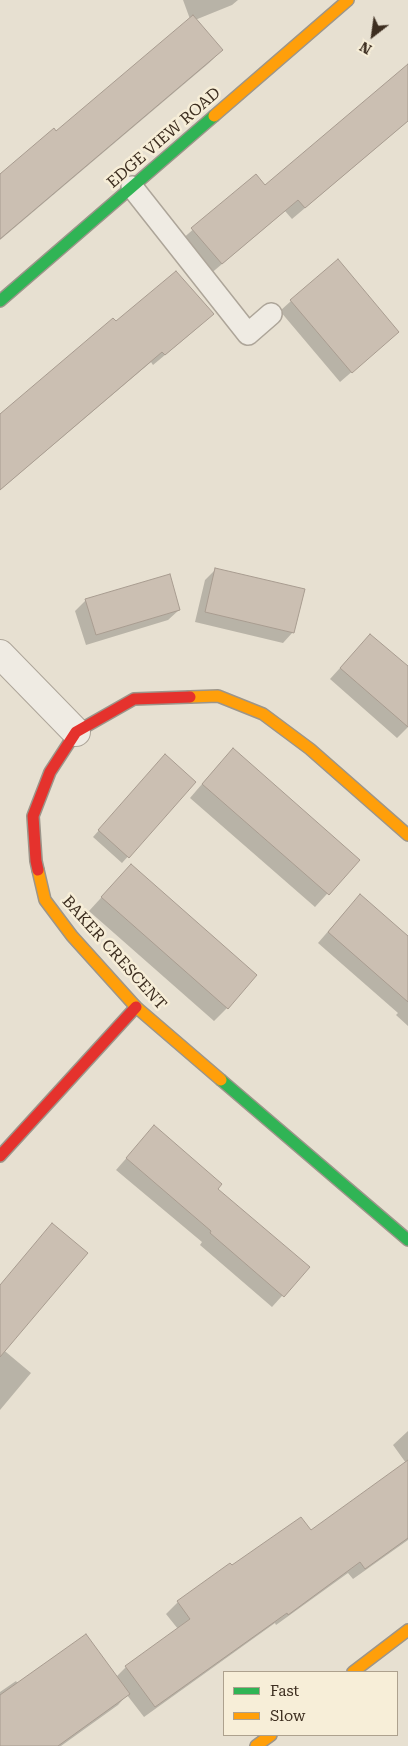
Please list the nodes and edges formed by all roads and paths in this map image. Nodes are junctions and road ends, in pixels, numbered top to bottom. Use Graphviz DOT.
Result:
graph roads {
  1 [pos="348,0"];
  2 [pos="132,187"];
  3 [pos="0,301"];
  4 [pos="271,314"];
  5 [pos="0,654"];
  6 [pos="76,732"];
  7 [pos="408,835"];
  8 [pos="136,1006"];
  9 [pos="0,1156"];
  10 [pos="408,1240"];
  11 [pos="408,1630"];
  12 [pos="354,1671"];
  13 [pos="270,1736"];
  14 [pos="256,1746"];
  1 -- 2 [label="street, EDGE VIEW ROAD"];
  2 -- 3 [label="street, EDGE VIEW ROAD"];
  2 -- 4 [label="lane"];
  5 -- 6 [label="street"];
  6 -- 7 [label="street, BAKER CRESCENT"];
  6 -- 8 [label="street, BAKER CRESCENT"];
  8 -- 9 [label="street"];
  8 -- 10 [label="street, BAKER CRESCENT"];
  11 -- 12 [label="street"];
  13 -- 14 [label="street"];
}
